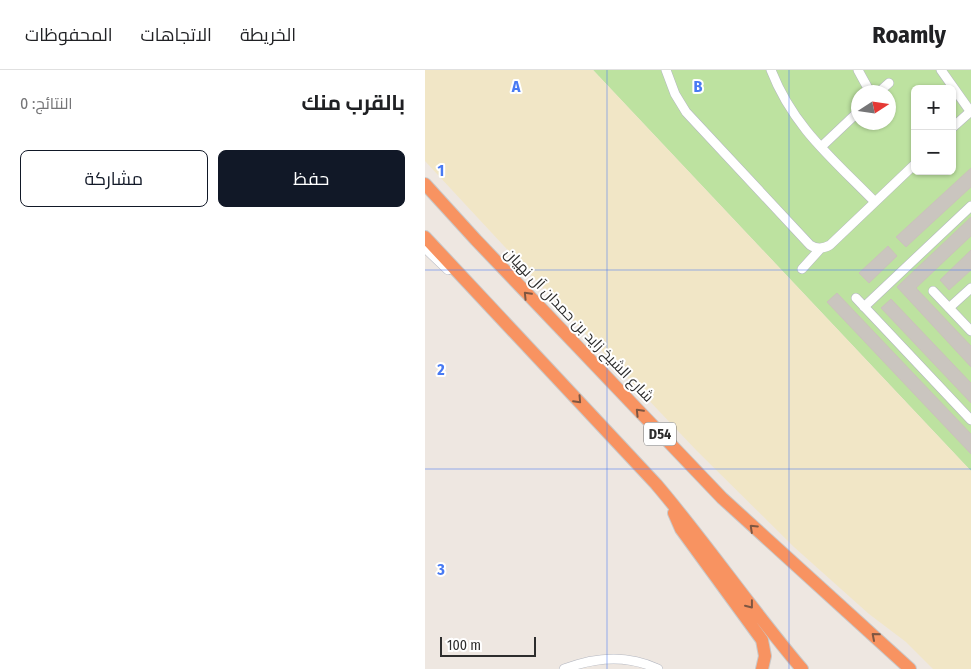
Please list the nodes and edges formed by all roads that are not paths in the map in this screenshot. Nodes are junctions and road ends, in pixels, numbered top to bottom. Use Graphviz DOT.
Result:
graph roads {
  1 [pos="666,70"];
  2 [pos="771,70"];
  3 [pos="858,70"];
  4 [pos="941,70"];
  5 [pos="866,85"];
  6 [pos="971,111"];
  7 [pos="851,119"];
  8 [pos="956,124"];
  9 [pos="821,147"];
  10 [pos="911,168"];
  11 [pos="425,184"];
  12 [pos="875,202"];
  13 [pos="971,206"];
  14 [pos="425,237"];
  15 [pos="425,248"];
  16 [pos="821,248"];
  17 [pos="801,269"];
  18 [pos="971,288"];
  19 [pos="933,291"];
  20 [pos="856,298"];
  21 [pos="864,307"];
  22 [pos="949,308"];
  23 [pos="971,331"];
  24 [pos="565,386"];
  25 [pos="971,420"];
  26 [pos="672,503"];
  27 [pos="564,669"];
  28 [pos="658,669"];
  29 [pos="762,669"];
  30 [pos="802,669"];
  31 [pos="910,669"];
  1 -- 16 [label="street"];
  2 -- 9 [label="street"];
  3 -- 5 [label="street"];
  4 -- 6 [label="street"];
  6 -- 8 [label="street"];
  7 -- 9 [label="street"];
  9 -- 12 [label="street"];
  10 -- 12 [label="street"];
  31 -- 11 [label="highway, شارع الشيخ زايد بن حمدان آل نهيان / D54, one-way"];
  12 -- 16 [label="street"];
  13 -- 21 [label="street"];
  14 -- 24 [label="highway, D54"];
  15 -- 24 [label="street"];
  16 -- 17 [label="street"];
  18 -- 22 [label="street"];
  19 -- 22 [label="street"];
  20 -- 21 [label="street"];
  21 -- 25 [label="street"];
  22 -- 23 [label="street"];
  24 -- 26 [label="highway, D54, one-way"];
  26 -- 29 [label="highway"];
  26 -- 30 [label="highway, D54, one-way"];
  27 -- 28 [label="street"];
}
